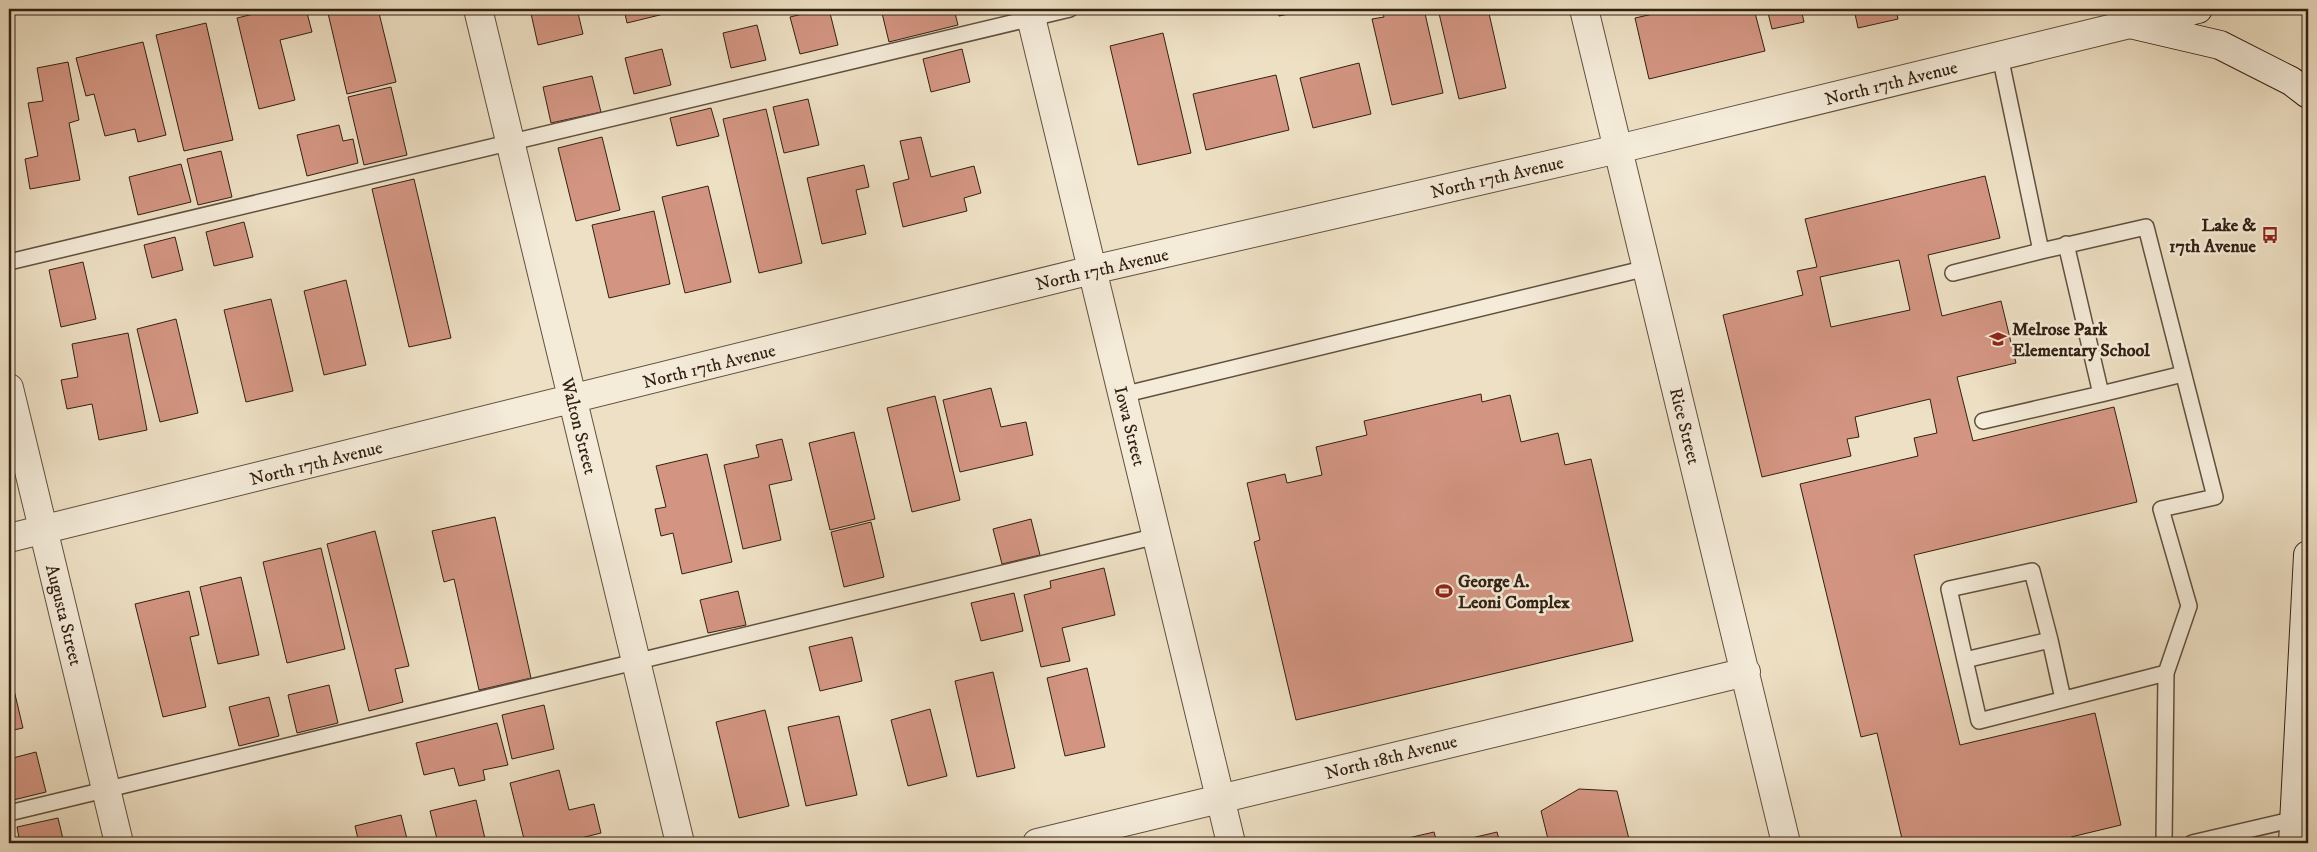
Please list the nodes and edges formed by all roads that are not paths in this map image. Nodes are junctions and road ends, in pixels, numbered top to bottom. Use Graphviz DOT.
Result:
graph roads {
  1 [pos="478,9"];
  2 [pos="1070,9"];
  3 [pos="1584,9"];
  4 [pos="2198,9"];
  5 [pos="1030,13"];
  6 [pos="2128,17"];
  7 [pos="2000,56"];
  8 [pos="2308,94"];
  9 [pos="510,142"];
  10 [pos="1618,149"];
  11 [pos="2066,244"];
  12 [pos="2041,251"];
  13 [pos="9,262"];
  14 [pos="1647,268"];
  15 [pos="1092,270"];
  16 [pos="1953,273"];
  17 [pos="2183,374"];
  18 [pos="9,388"];
  19 [pos="2102,394"];
  20 [pos="1122,395"];
  21 [pos="572,400"];
  22 [pos="1983,421"];
  23 [pos="43,530"];
  24 [pos="1157,536"];
  25 [pos="9,538"];
  26 [pos="2308,555"];
  27 [pos="2050,640"];
  28 [pos="1964,660"];
  29 [pos="636,662"];
  30 [pos="1746,672"];
  31 [pos="2166,673"];
  32 [pos="2062,699"];
  33 [pos="106,790"];
  34 [pos="1220,798"];
  35 [pos="9,813"];
  36 [pos="2299,826"];
  37 [pos="119,843"];
  38 [pos="680,843"];
  39 [pos="1037,843"];
  40 [pos="1231,843"];
  41 [pos="1786,843"];
  42 [pos="2164,843"];
  43 [pos="2192,843"];
  1 -- 9 [label="street, Walton Street"];
  2 -- 5 [label="lane"];
  3 -- 10 [label="street, Rice Street"];
  4 -- 6 [label="street, North 17th Avenue"];
  5 -- 9 [label="lane"];
  5 -- 15 [label="street, Iowa Street"];
  6 -- 7 [label="street, North 17th Avenue"];
  6 -- 8 [label="street"];
  7 -- 10 [label="street, North 17th Avenue"];
  7 -- 12 [label="lane"];
  9 -- 13 [label="lane"];
  9 -- 21 [label="street, Walton Street"];
  10 -- 14 [label="street, Rice Street"];
  10 -- 15 [label="street, North 17th Avenue"];
  11 -- 12 [label="lane"];
  11 -- 17 [label="lane"];
  11 -- 19 [label="lane"];
  12 -- 16 [label="lane"];
  14 -- 20 [label="lane"];
  14 -- 30 [label="street, Rice Street"];
  15 -- 20 [label="street, Iowa Street"];
  15 -- 21 [label="street, North 17th Avenue"];
  17 -- 19 [label="lane"];
  17 -- 31 [label="lane"];
  18 -- 23 [label="street, Augusta Street"];
  19 -- 22 [label="lane"];
  20 -- 24 [label="street, Iowa Street"];
  21 -- 23 [label="street, North 17th Avenue"];
  21 -- 29 [label="street, Walton Street"];
  23 -- 25 [label="street, North 17th Avenue"];
  23 -- 33 [label="street, Augusta Street"];
  24 -- 29 [label="lane"];
  24 -- 34 [label="street, Iowa Street"];
  26 -- 36 [label="street"];
  27 -- 28 [label="lane"];
  27 -- 28 [label="lane"];
  27 -- 32 [label="lane"];
  28 -- 32 [label="lane"];
  29 -- 33 [label="lane"];
  29 -- 38 [label="street, Walton Street"];
  30 -- 34 [label="street, North 18th Avenue"];
  30 -- 41 [label="street, Rice Street"];
  31 -- 32 [label="lane"];
  31 -- 42 [label="lane"];
  33 -- 35 [label="lane"];
  33 -- 37 [label="street, Augusta Street"];
  34 -- 39 [label="street, North 18th Avenue"];
  34 -- 40 [label="street, Iowa Street"];
  36 -- 43 [label="lane"];
}
